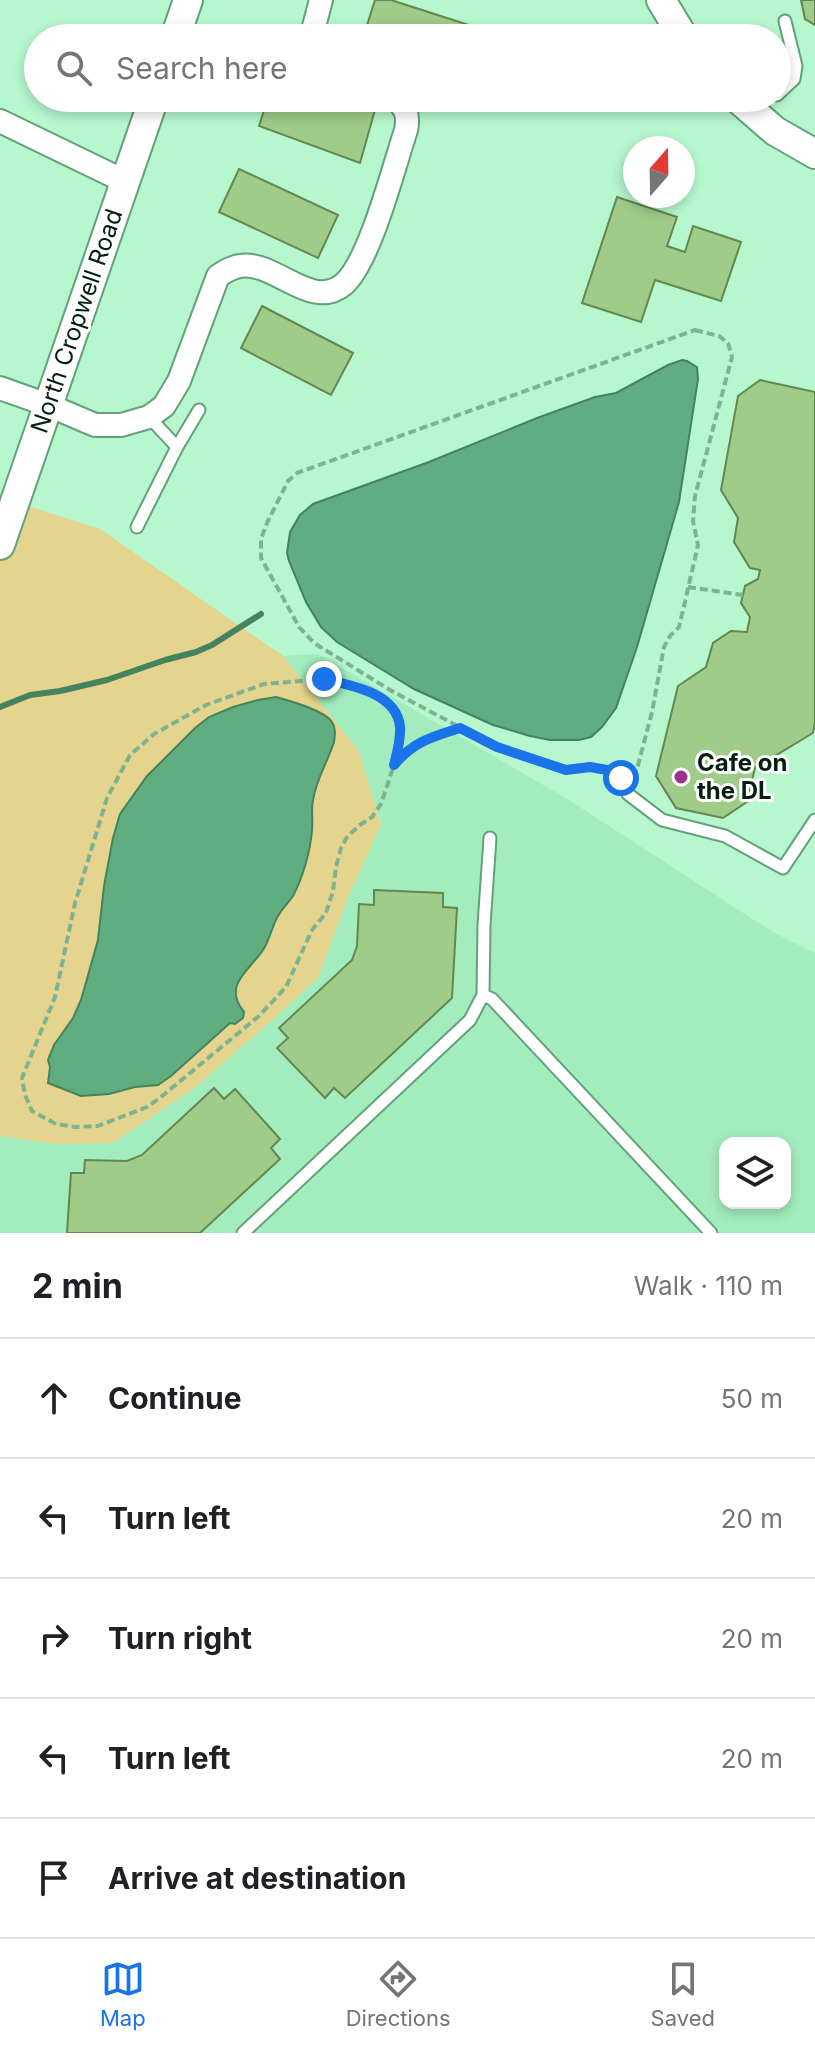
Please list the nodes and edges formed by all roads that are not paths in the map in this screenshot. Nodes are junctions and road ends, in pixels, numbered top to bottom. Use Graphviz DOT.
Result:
graph roads {
  1 [pos="188,0"];
  2 [pos="321,0"];
  3 [pos="661,0"];
  4 [pos="785,21"];
  5 [pos="180,24"];
  6 [pos="315,24"];
  7 [pos="676,24"];
  8 [pos="786,24"];
  9 [pos="791,46"];
  10 [pos="791,81"];
  11 [pos="149,112"];
  12 [pos="406,112"];
  13 [pos="766,112"];
  14 [pos="0,121"];
  15 [pos="815,154"];
  16 [pos="124,181"];
  17 [pos="0,388"];
  18 [pos="48,405"];
  19 [pos="199,410"];
  20 [pos="149,417"];
  21 [pos="177,447"];
  22 [pos="137,527"];
  23 [pos="0,545"];
  24 [pos="628,794"];
  25 [pos="815,820"];
  26 [pos="490,838"];
  27 [pos="483,995"];
  28 [pos="243,1233"];
  29 [pos="711,1233"];
  1 -- 5 [label="street"];
  2 -- 6 [label="street"];
  3 -- 7 [label="street"];
  4 -- 8 [label="lane"];
  9 -- 10 [label="lane"];
  11 -- 16 [label="street, North Cropwell Road"];
  12 -- 20 [label="street"];
  13 -- 15 [label="street"];
  14 -- 16 [label="street"];
  16 -- 18 [label="street, North Cropwell Road"];
  17 -- 18 [label="street"];
  18 -- 20 [label="street"];
  18 -- 23 [label="street, North Cropwell Road"];
  19 -- 21 [label="lane"];
  20 -- 21 [label="lane"];
  21 -- 22 [label="lane"];
  24 -- 25 [label="lane"];
  26 -- 27 [label="lane"];
  27 -- 28 [label="lane"];
  27 -- 29 [label="lane"];
}
